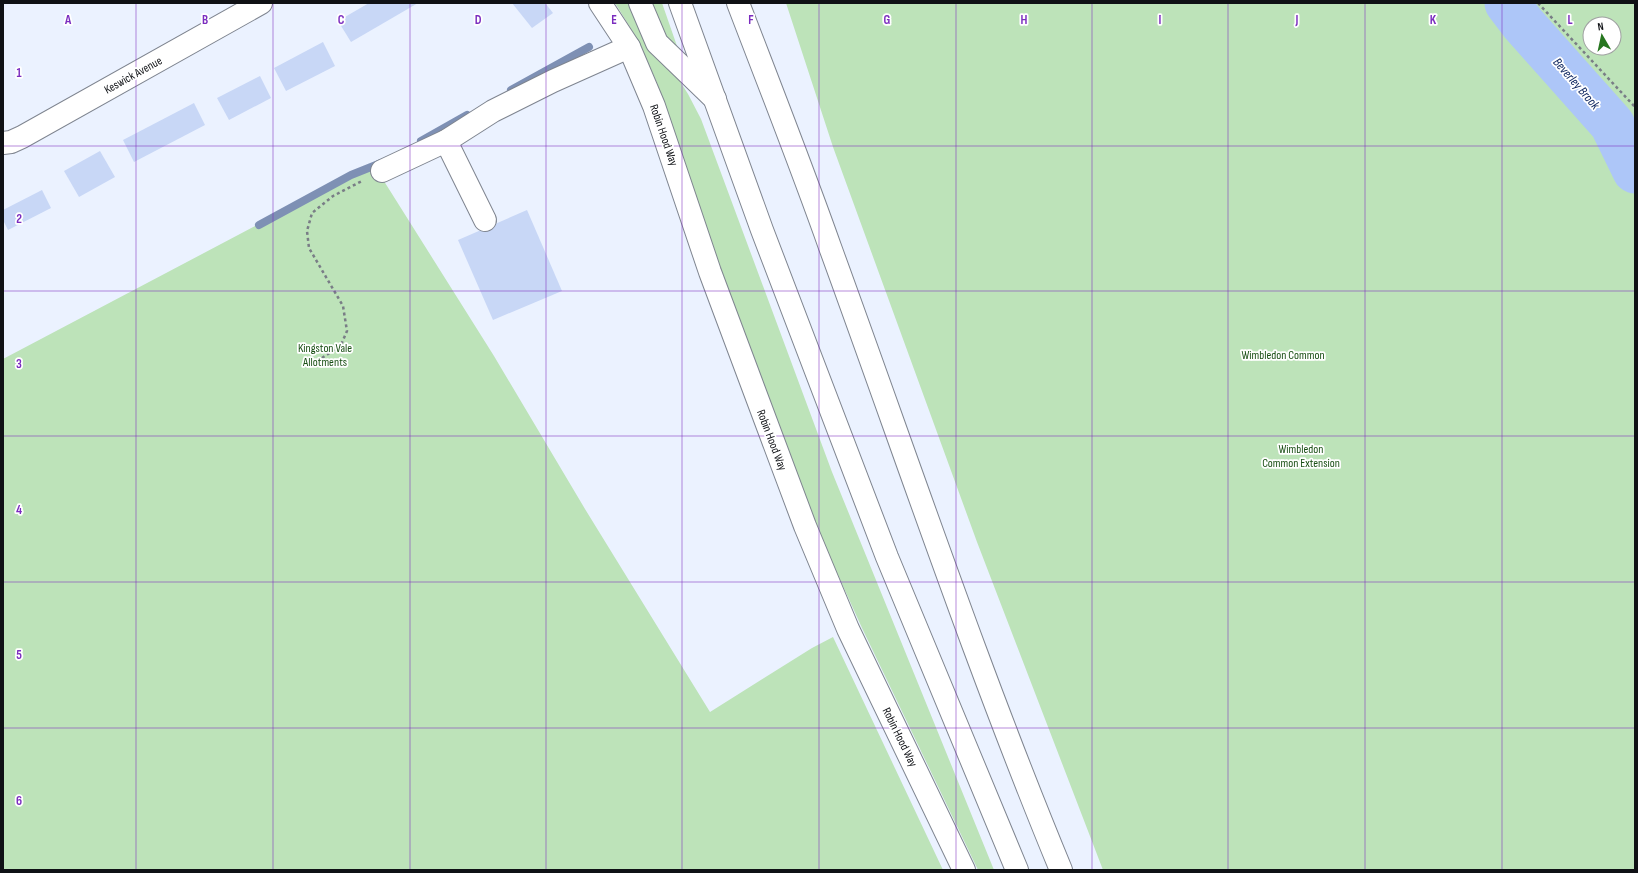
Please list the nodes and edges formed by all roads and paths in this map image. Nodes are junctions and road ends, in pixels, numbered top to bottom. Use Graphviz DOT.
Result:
graph roads {
  1 [pos="261,3"];
  2 [pos="600,3"];
  3 [pos="640,3"];
  4 [pos="680,3"];
  5 [pos="738,3"];
  6 [pos="1538,3"];
  7 [pos="629,47"];
  8 [pos="715,99"];
  9 [pos="1635,107"];
  10 [pos="446,141"];
  11 [pos="3,143"];
  12 [pos="382,171"];
  13 [pos="485,220"];
  14 [pos="322,358"];
  15 [pos="964,870"];
  16 [pos="1017,870"];
  17 [pos="1061,870"];
  1 -- 11 [label="main road, Keswick Avenue"];
  2 -- 7 [label="main road, Robin Hood Way"];
  3 -- 8 [label="main road"];
  4 -- 8 [label="main road"];
  5 -- 17 [label="main road"];
  6 -- 9 [label="path"];
  7 -- 10 [label="main road"];
  7 -- 15 [label="main road, Robin Hood Way"];
  8 -- 16 [label="main road"];
  10 -- 12 [label="main road"];
  10 -- 13 [label="main road"];
  12 -- 14 [label="path"];
}
